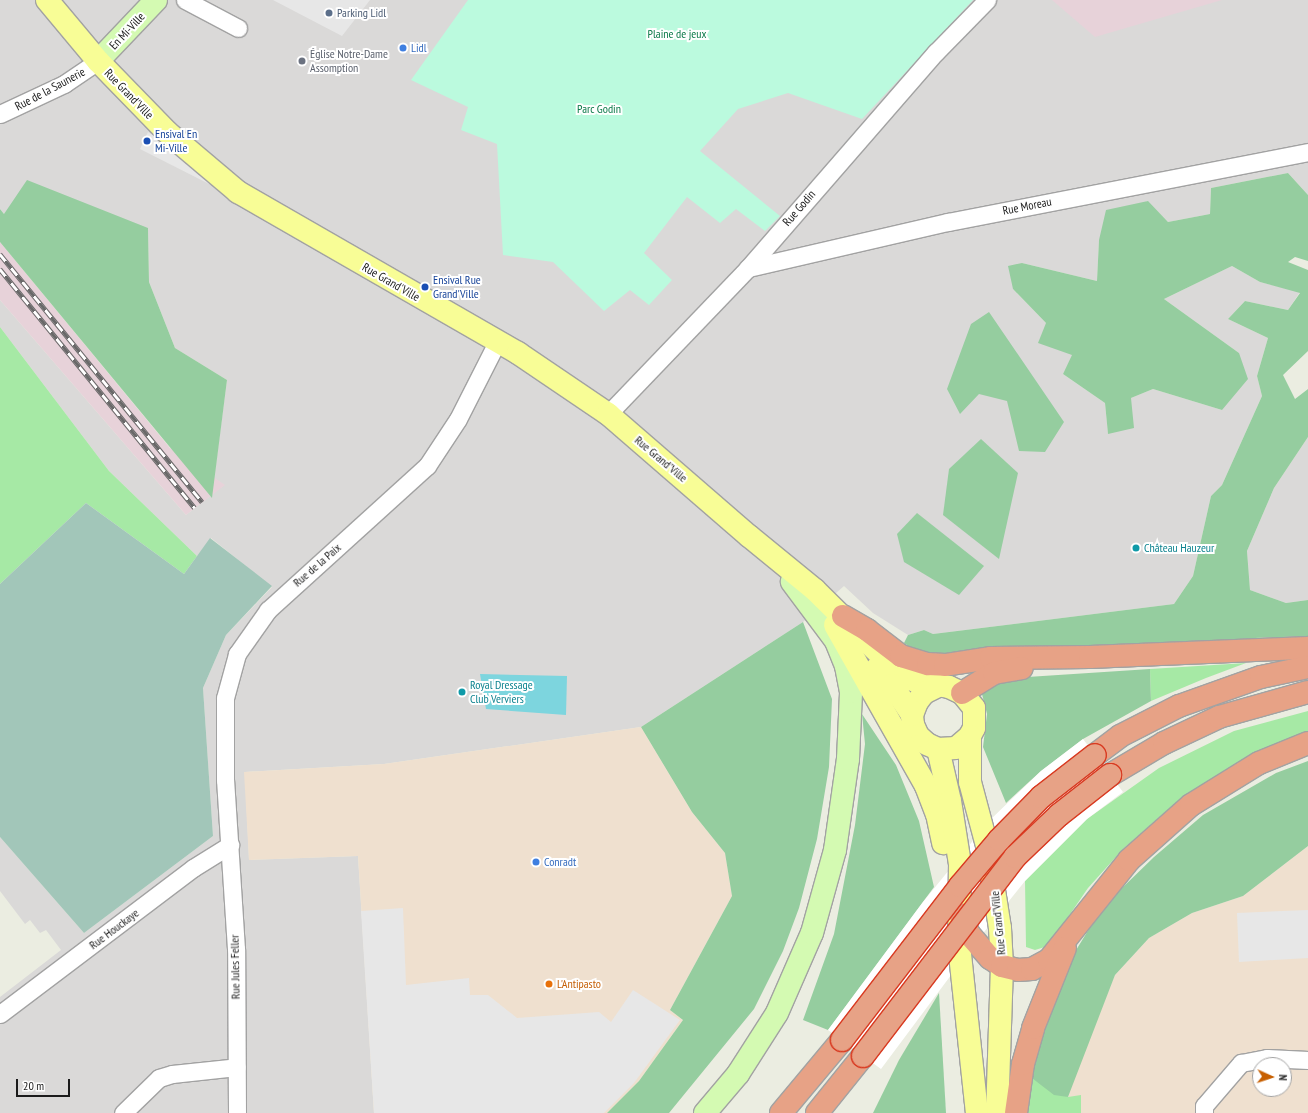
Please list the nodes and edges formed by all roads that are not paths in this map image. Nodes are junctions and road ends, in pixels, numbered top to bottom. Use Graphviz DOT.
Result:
graph roads {
  1 [pos="47,0"];
  2 [pos="156,0"];
  3 [pos="185,0"];
  4 [pos="987,0"];
  5 [pos="238,28"];
  6 [pos="98,61"];
  7 [pos="0,114"];
  8 [pos="1308,152"];
  9 [pos="748,268"];
  10 [pos="497,342"];
  11 [pos="608,414"];
  12 [pos="749,536"];
  13 [pos="792,582"];
  14 [pos="839,620"];
  15 [pos="1308,648"];
  16 [pos="1090,657"];
  17 [pos="1308,667"];
  18 [pos="936,687"];
  19 [pos="962,692"];
  20 [pos="1308,692"];
  21 [pos="912,715"];
  22 [pos="970,736"];
  23 [pos="1308,743"];
  24 [pos="938,749"];
  25 [pos="229,822"];
  26 [pos="230,845"];
  27 [pos="960,914"];
  28 [pos="1073,930"];
  29 [pos="959,945"];
  30 [pos="1002,966"];
  31 [pos="0,1014"];
  32 [pos="1308,1060"];
  33 [pos="237,1067"];
  34 [pos="123,1113"];
  35 [pos="237,1113"];
  36 [pos="706,1113"];
  37 [pos="781,1113"];
  38 [pos="817,1113"];
  39 [pos="977,1113"];
  40 [pos="997,1113"];
  41 [pos="1016,1113"];
  42 [pos="1204,1113"];
  1 -- 6 [label="main road, Rue Grand'Ville"];
  2 -- 6 [label="main road, En Mi-Ville"];
  3 -- 5 [label="street"];
  4 -- 9 [label="street, Rue Godin"];
  6 -- 7 [label="street, Rue de la Saunerie"];
  6 -- 10 [label="main road, Rue Grand'Ville"];
  8 -- 9 [label="street, Rue Moreau"];
  9 -- 11 [label="street, Rue Godin"];
  10 -- 11 [label="main road, Rue Grand'Ville"];
  10 -- 25 [label="street, Rue de la Paix"];
  11 -- 12 [label="main road, Rue Grand'Ville"];
  12 -- 13 [label="main road, Rue Grand'Ville"];
  12 -- 14 [label="main road, Rue Grand'Ville"];
  13 -- 14 [label="main road, Rue Grand'Ville"];
  13 -- 36 [label="main road"];
  14 -- 16 [label="highway"];
  14 -- 18 [label="main road, Rue Grand'Ville"];
  14 -- 21 [label="main road, Rue Grand'Ville"];
  14 -- 29 [label="main road"];
  15 -- 16 [label="highway"];
  16 -- 19 [label="highway"];
  17 -- 37 [label="highway, bridge"];
  18 -- 19 [label="main road, Rue Grand'Ville"];
  18 -- 21 [label="main road"];
  19 -- 22 [label="main road, Rue Grand'Ville"];
  20 -- 38 [label="highway, bridge"];
  21 -- 24 [label="main road, Rue Grand'Ville"];
  22 -- 24 [label="main road"];
  22 -- 30 [label="main road, Rue Grand'Ville"];
  23 -- 28 [label="highway"];
  24 -- 27 [label="main road"];
  25 -- 26 [label="street, Rue Jules Feller"];
  26 -- 31 [label="street, Rue Houckaye"];
  26 -- 33 [label="street, Rue Jules Feller"];
  27 -- 29 [label="main road"];
  27 -- 30 [label="highway"];
  28 -- 30 [label="highway"];
  28 -- 41 [label="highway"];
  29 -- 39 [label="main road"];
  30 -- 40 [label="main road, Rue Grand'Ville"];
  32 -- 42 [label="street"];
  33 -- 34 [label="street"];
  33 -- 35 [label="street, Rue Jules Feller"];
}
